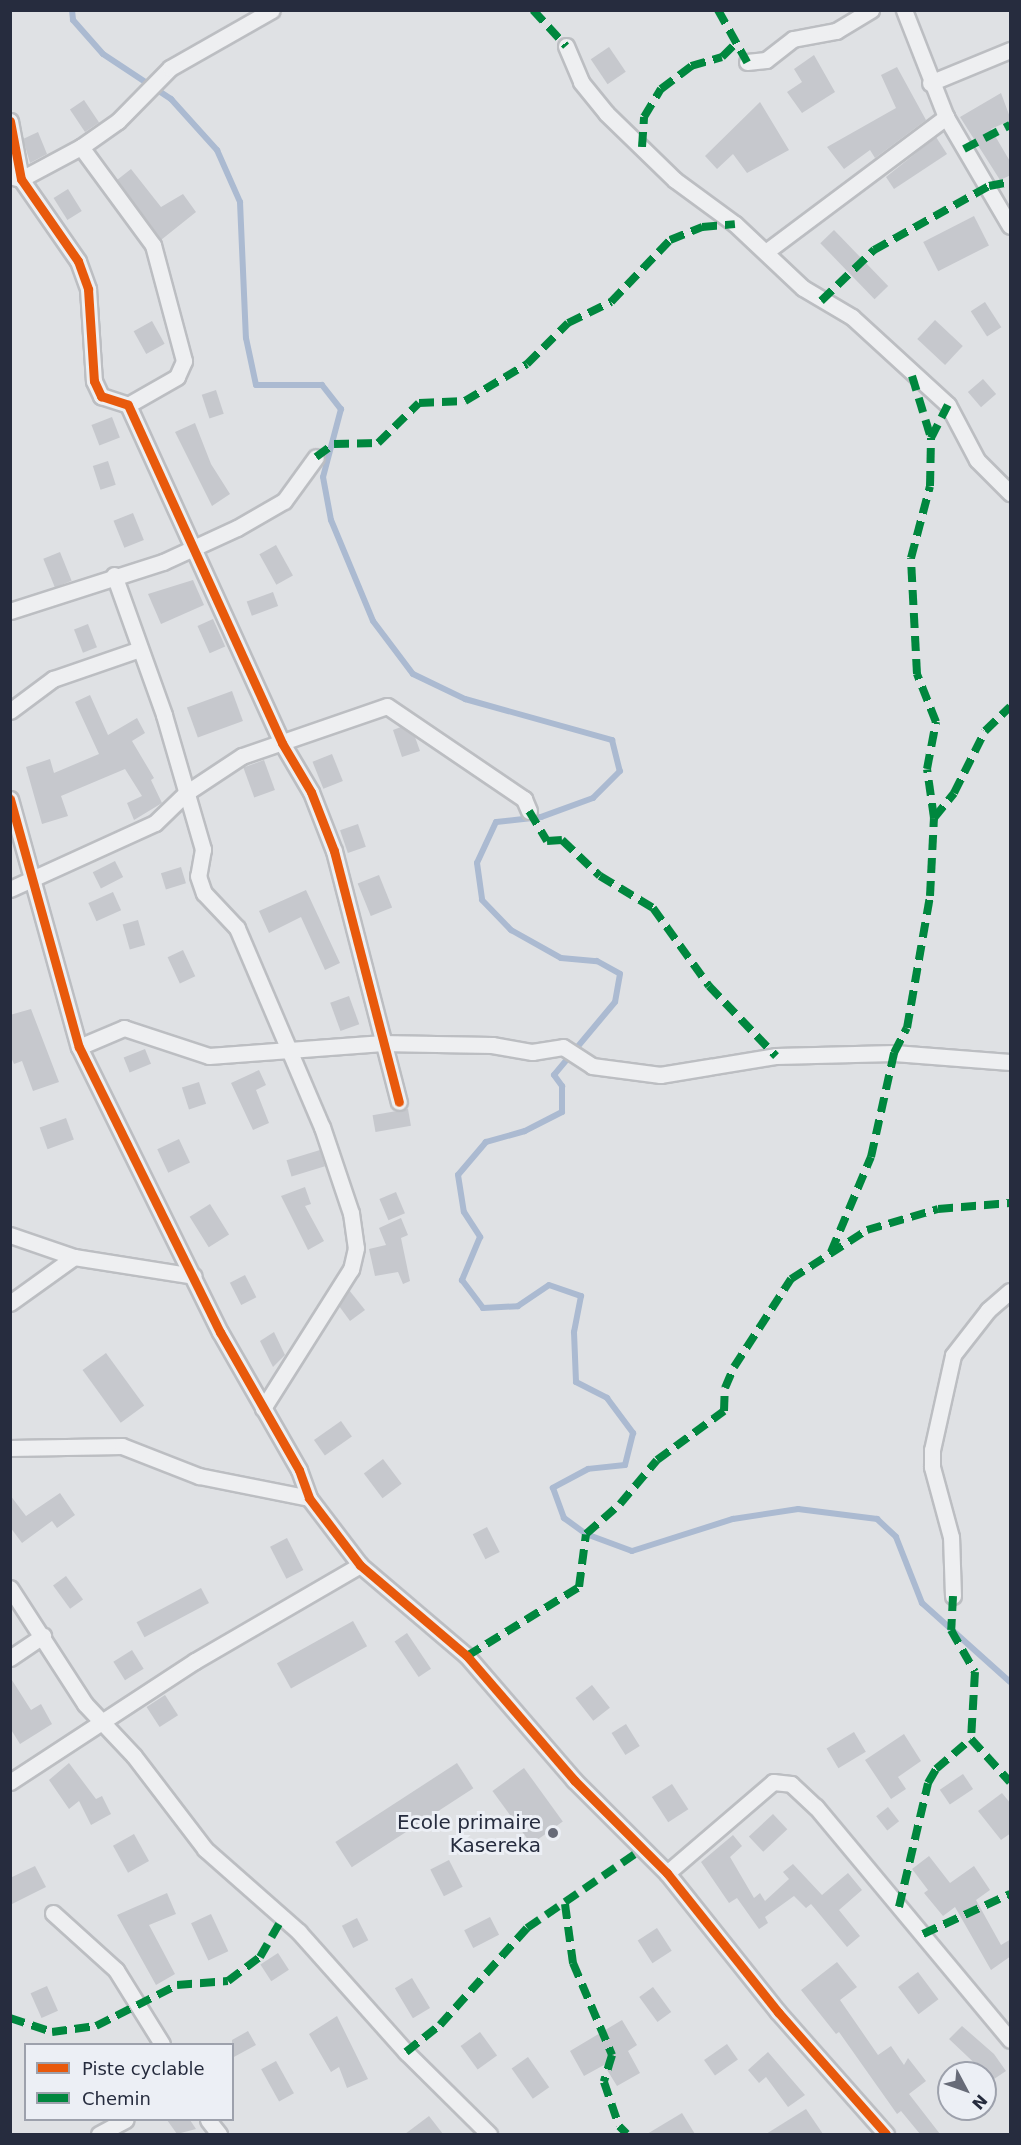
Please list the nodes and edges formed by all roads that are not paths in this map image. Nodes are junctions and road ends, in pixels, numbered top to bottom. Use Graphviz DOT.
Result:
graph roads {
  1 [pos="272,10"];
  2 [pos="871,10"];
  3 [pos="904,10"];
  4 [pos="566,46"];
  5 [pos="1011,50"];
  6 [pos="747,62"];
  7 [pos="930,83"];
  8 [pos="946,117"];
  9 [pos="10,121"];
  10 [pos="81,147"];
  11 [pos="16,178"];
  12 [pos="1011,226"];
  13 [pos="767,251"];
  14 [pos="128,405"];
  15 [pos="316,457"];
  16 [pos="1011,492"];
  17 [pos="193,550"];
  18 [pos="114,575"];
  19 [pos="10,611"];
  20 [pos="137,650"];
  21 [pos="10,711"];
  22 [pos="282,743"];
  23 [pos="186,793"];
  24 [pos="10,799"];
  25 [pos="529,811"];
  26 [pos="16,834"];
  27 [pos="34,879"];
  28 [pos="10,889"];
  29 [pos="380,1043"];
  30 [pos="79,1047"];
  31 [pos="288,1051"];
  32 [pos="1011,1062"];
  33 [pos="399,1102"];
  34 [pos="10,1235"];
  35 [pos="74,1257"];
  36 [pos="194,1276"];
  37 [pos="1011,1292"];
  38 [pos="10,1303"];
  39 [pos="263,1408"];
  40 [pos="10,1448"];
  41 [pos="309,1498"];
  42 [pos="360,1565"];
  43 [pos="10,1588"];
  44 [pos="952,1596"];
  45 [pos="44,1636"];
  46 [pos="10,1658"];
  47 [pos="100,1722"];
  48 [pos="10,1782"];
  49 [pos="667,1873"];
  50 [pos="53,1913"];
  51 [pos="1011,2040"];
  52 [pos="161,2043"];
  53 [pos="123,2121"];
  54 [pos="209,2121"];
  55 [pos="99,2134"];
  56 [pos="219,2134"];
  57 [pos="489,2134"];
  58 [pos="886,2134"];
  1 -- 10 [label="street"];
  2 -- 6 [label="street"];
  3 -- 7 [label="street"];
  4 -- 13 [label="street"];
  5 -- 7 [label="street"];
  7 -- 8 [label="street"];
  8 -- 12 [label="street"];
  8 -- 13 [label="street"];
  9 -- 11 [label="street"];
  10 -- 11 [label="street"];
  10 -- 14 [label="street"];
  11 -- 14 [label="street"];
  13 -- 16 [label="street"];
  14 -- 17 [label="street"];
  15 -- 17 [label="street"];
  17 -- 18 [label="street"];
  17 -- 22 [label="street"];
  18 -- 19 [label="street"];
  18 -- 20 [label="street"];
  20 -- 21 [label="street"];
  20 -- 23 [label="street"];
  22 -- 23 [label="street"];
  22 -- 25 [label="street"];
  22 -- 29 [label="street"];
  23 -- 27 [label="street"];
  23 -- 31 [label="street"];
  24 -- 26 [label="street"];
  26 -- 27 [label="street"];
  27 -- 28 [label="street"];
  27 -- 30 [label="street"];
  29 -- 31 [label="street"];
  29 -- 32 [label="street"];
  29 -- 33 [label="street"];
  30 -- 31 [label="street"];
  30 -- 36 [label="street"];
  31 -- 39 [label="street"];
  34 -- 35 [label="street"];
  35 -- 36 [label="street"];
  35 -- 38 [label="street"];
  36 -- 39 [label="street"];
  37 -- 44 [label="street"];
  39 -- 41 [label="street"];
  40 -- 41 [label="street"];
  41 -- 42 [label="street"];
  42 -- 47 [label="street"];
  42 -- 49 [label="street"];
  43 -- 45 [label="street"];
  45 -- 46 [label="street"];
  45 -- 47 [label="street"];
  47 -- 48 [label="street"];
  47 -- 57 [label="street"];
  49 -- 51 [label="street"];
  49 -- 58 [label="street"];
  50 -- 52 [label="street"];
  53 -- 55 [label="street"];
  54 -- 56 [label="street"];
}
